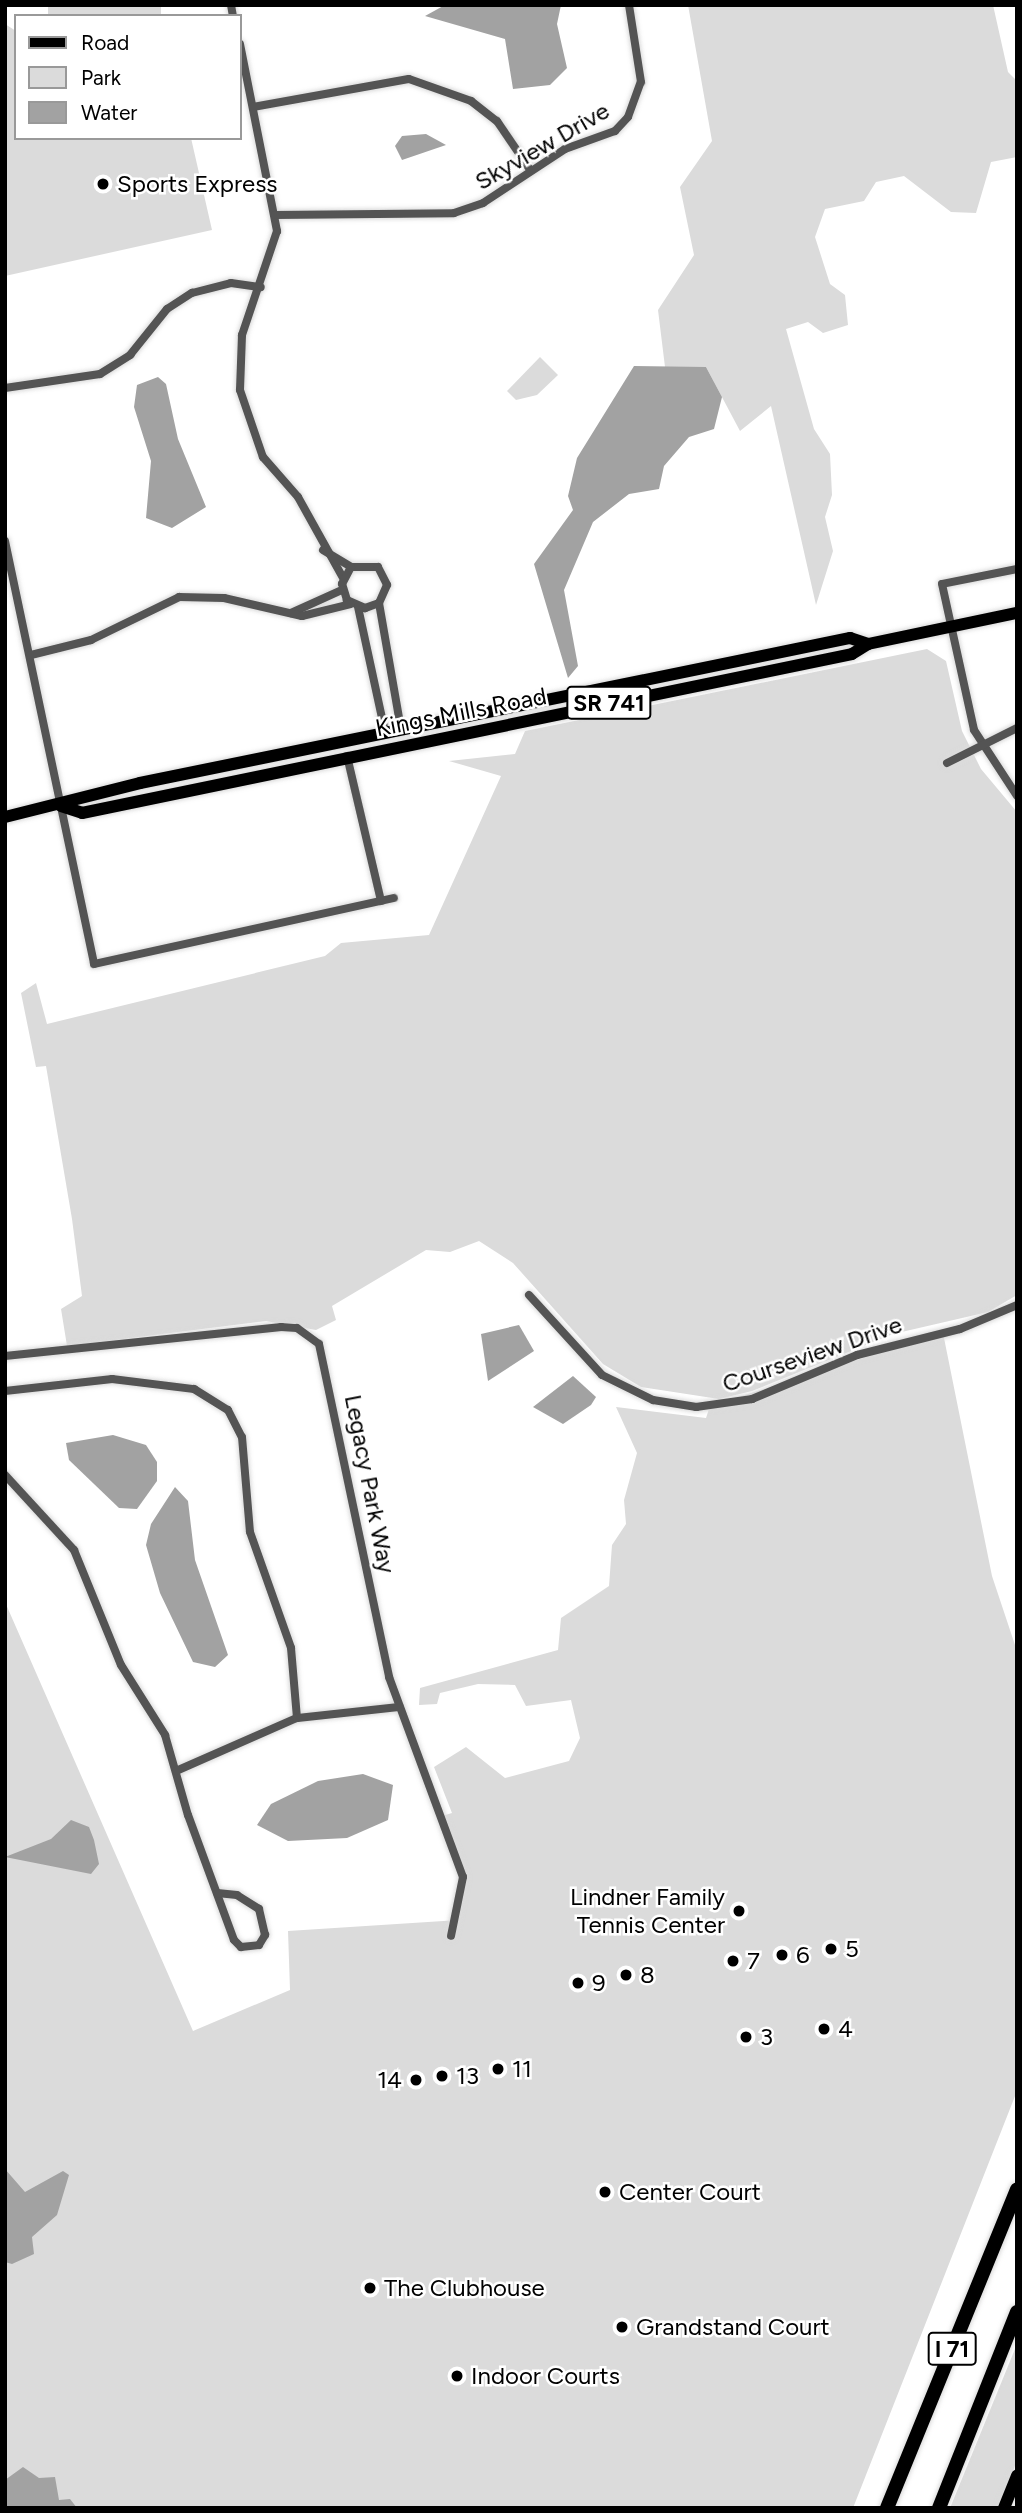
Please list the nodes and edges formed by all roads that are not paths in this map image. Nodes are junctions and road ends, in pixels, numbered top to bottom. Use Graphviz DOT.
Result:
graph roads {
  1 [pos="629,5"];
  2 [pos="242,54"];
  3 [pos="253,107"];
  4 [pos="531,171"];
  5 [pos="275,215"];
  6 [pos="261,287"];
  7 [pos="5,388"];
  8 [pos="5,541"];
  9 [pos="323,550"];
  10 [pos="351,567"];
  11 [pos="1017,569"];
  12 [pos="343,578"];
  13 [pos="342,590"];
  14 [pos="379,603"];
  15 [pos="354,606"];
  16 [pos="1017,613"];
  17 [pos="287,614"];
  18 [pos="951,627"];
  19 [pos="868,644"];
  20 [pos="31,655"];
  21 [pos="1017,728"];
  22 [pos="401,729"];
  23 [pos="385,732"];
  24 [pos="981,746"];
  25 [pos="347,756"];
  26 [pos="947,763"];
  27 [pos="1017,796"];
  28 [pos="61,806"];
  29 [pos="5,817"];
  30 [pos="394,898"];
  31 [pos="381,901"];
  32 [pos="529,1295"];
  33 [pos="1017,1305"];
  34 [pos="5,1356"];
  35 [pos="5,1391"];
  36 [pos="5,1475"];
  37 [pos="399,1707"];
  38 [pos="297,1718"];
  39 [pos="176,1771"];
  40 [pos="217,1893"];
  41 [pos="451,1936"];
  42 [pos="1017,2189"];
  43 [pos="1017,2312"];
  44 [pos="1017,2476"];
  45 [pos="887,2508"];
  46 [pos="939,2508"];
  47 [pos="1004,2508"];
  1 -- 4 [label="street, Skyview Drive"];
  2 -- 3 [label="street"];
  3 -- 4 [label="street"];
  3 -- 5 [label="street"];
  4 -- 5 [label="street, Skyview Drive"];
  5 -- 6 [label="street"];
  6 -- 7 [label="street"];
  6 -- 9 [label="street"];
  8 -- 20 [label="street"];
  9 -- 10 [label="street"];
  9 -- 12 [label="street"];
  10 -- 12 [label="street"];
  10 -- 14 [label="street"];
  11 -- 18 [label="street"];
  12 -- 13 [label="street"];
  13 -- 15 [label="street"];
  13 -- 17 [label="street"];
  14 -- 15 [label="street"];
  14 -- 22 [label="street"];
  15 -- 17 [label="street"];
  15 -- 23 [label="street"];
  16 -- 18 [label="main road, Kings Mills Road / SR 741"];
  17 -- 20 [label="street"];
  18 -- 19 [label="main road, Kings Mills Road / SR 741"];
  18 -- 24 [label="street"];
  19 -- 22 [label="main road, Kings Mills Road / SR 741"];
  19 -- 25 [label="main road, Kings Mills Road / SR 741"];
  20 -- 28 [label="street"];
  21 -- 24 [label="street"];
  22 -- 23 [label="main road, Kings Mills Road / SR 741"];
  23 -- 28 [label="main road, Kings Mills Road / SR 741"];
  24 -- 26 [label="street"];
  24 -- 27 [label="street"];
  25 -- 28 [label="main road, Kings Mills Road / SR 741"];
  25 -- 31 [label="street"];
  28 -- 29 [label="main road, Kings Mills Road / SR 741"];
  28 -- 31 [label="street"];
  30 -- 31 [label="street"];
  32 -- 33 [label="street, Courseview Drive"];
  34 -- 37 [label="street, Legacy Park Way"];
  35 -- 38 [label="street"];
  36 -- 39 [label="street"];
  37 -- 38 [label="street"];
  37 -- 41 [label="street, Legacy Park Way"];
  38 -- 39 [label="street"];
  39 -- 40 [label="street"];
  40 -- 40 [label="street"];
  42 -- 45 [label="highway, I 71"];
  43 -- 46 [label="highway, I 71"];
  44 -- 47 [label="main road"];
}
